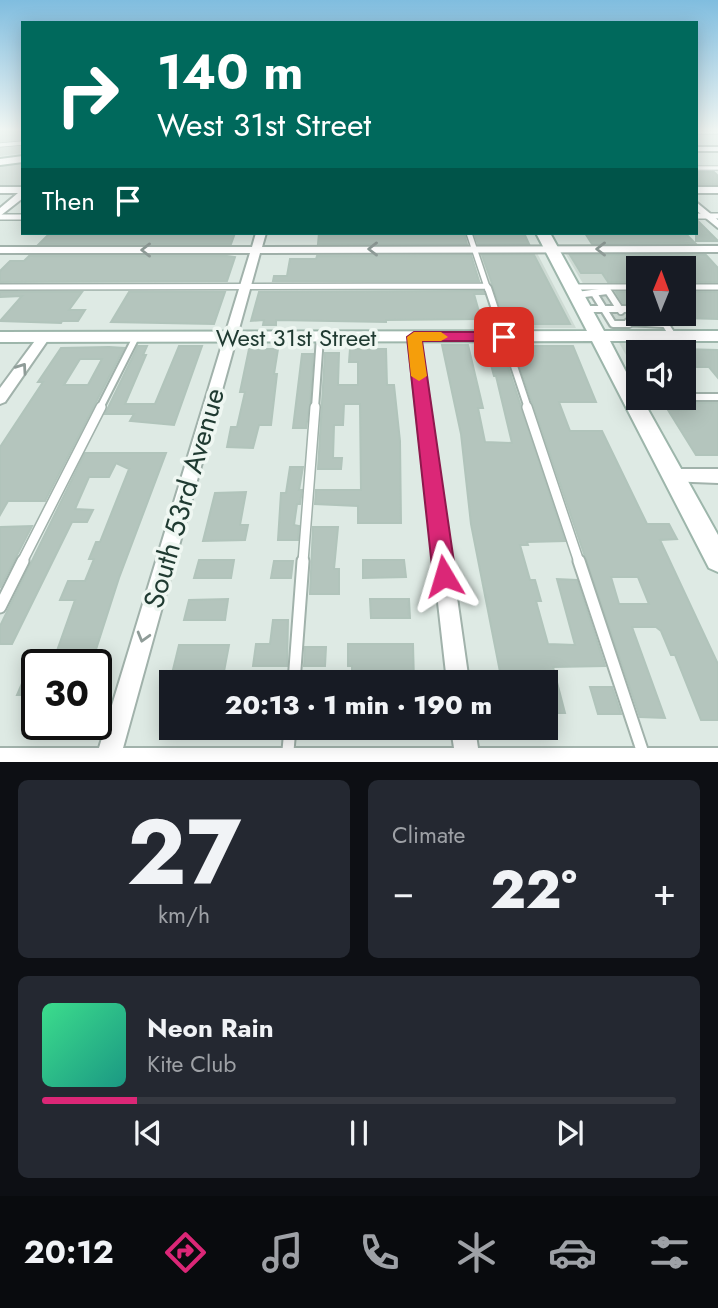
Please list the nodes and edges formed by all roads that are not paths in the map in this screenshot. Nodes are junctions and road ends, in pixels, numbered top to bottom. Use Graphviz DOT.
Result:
graph roads {
  1 [pos="698,168"];
  2 [pos="718,168"];
  3 [pos="698,190"];
  4 [pos="718,190"];
  5 [pos="0,191"];
  6 [pos="21,192"];
  7 [pos="21,194"];
  8 [pos="698,206"];
  9 [pos="0,215"];
  10 [pos="714,216"];
  11 [pos="21,217"];
  12 [pos="718,225"];
  13 [pos="260,235"];
  14 [pos="470,235"];
  15 [pos="544,235"];
  16 [pos="474,249"];
  17 [pos="551,249"];
  18 [pos="718,249"];
  19 [pos="0,250"];
  20 [pos="256,250"];
  21 [pos="246,286"];
  22 [pos="486,286"];
  23 [pos="0,287"];
  24 [pos="696,287"];
  25 [pos="718,287"];
  26 [pos="626,290"];
  27 [pos="608,291"];
  28 [pos="626,291"];
  29 [pos="595,295"];
  30 [pos="577,297"];
  31 [pos="604,309"];
  32 [pos="496,312"];
  33 [pos="666,326"];
  34 [pos="635,327"];
  35 [pos="669,330"];
  36 [pos="718,336"];
  37 [pos="0,337"];
  38 [pos="44,337"];
  39 [pos="136,337"];
  40 [pos="231,337"];
  41 [pos="320,337"];
  42 [pos="414,337"];
  43 [pos="512,337"];
  44 [pos="598,337"];
  45 [pos="647,340"];
  46 [pos="626,379"];
  47 [pos="696,397"];
  48 [pos="718,397"];
  49 [pos="0,399"];
  50 [pos="642,410"];
  51 [pos="673,476"];
  52 [pos="718,477"];
  53 [pos="718,560"];
  54 [pos="0,607"];
  55 [pos="294,670"];
  56 [pos="456,670"];
  57 [pos="289,740"];
  58 [pos="464,740"];
  59 [pos="718,760"];
  60 [pos="0,761"];
  61 [pos="107,761"];
  62 [pos="287,761"];
  63 [pos="467,761"];
  64 [pos="646,761"];
  1 -- 2 [label="lane"];
  3 -- 4 [label="street"];
  5 -- 6 [label="street"];
  7 -- 9 [label="street"];
  8 -- 10 [label="street"];
  9 -- 11 [label="lane"];
  10 -- 12 [label="street"];
  13 -- 20 [label="street, South 53rd Avenue"];
  14 -- 16 [label="lane"];
  15 -- 17 [label="main road"];
  16 -- 17 [label="street"];
  16 -- 20 [label="street, one-way"];
  16 -- 22 [label="lane"];
  18 -- 17 [label="street, one-way"];
  17 -- 30 [label="main road"];
  20 -- 19 [label="street, one-way"];
  20 -- 21 [label="street, South 53rd Avenue"];
  21 -- 22 [label="lane"];
  21 -- 23 [label="lane"];
  21 -- 40 [label="street, South 53rd Avenue"];
  22 -- 32 [label="lane"];
  24 -- 25 [label="lane"];
  26 -- 27 [label="lane"];
  27 -- 29 [label="lane"];
  27 -- 31 [label="lane"];
  28 -- 30 [label="lane"];
  29 -- 30 [label="lane"];
  29 -- 31 [label="lane"];
  30 -- 31 [label="lane"];
  30 -- 44 [label="main road"];
  31 -- 34 [label="lane"];
  32 -- 43 [label="lane"];
  32 -- 43 [label="lane"];
  33 -- 35 [label="lane"];
  34 -- 35 [label="main road, West 31st Street"];
  34 -- 44 [label="main road, West 31st Street"];
  34 -- 45 [label="lane"];
  35 -- 36 [label="main road, West 31st Street"];
  37 -- 38 [label="main road, West 31st Street"];
  38 -- 39 [label="main road, West 31st Street"];
  49 -- 38 [label="street, one-way"];
  39 -- 40 [label="main road, West 31st Street"];
  39 -- 54 [label="lane"];
  40 -- 41 [label="main road, West 31st Street"];
  40 -- 61 [label="street, South 53rd Avenue, one-way"];
  41 -- 42 [label="main road, West 31st Street"];
  41 -- 55 [label="lane"];
  42 -- 43 [label="main road, West 31st Street"];
  42 -- 56 [label="street"];
  43 -- 44 [label="main road, West 31st Street"];
  43 -- 64 [label="lane"];
  44 -- 46 [label="main road"];
  47 -- 48 [label="lane"];
  50 -- 51 [label="main road"];
  51 -- 52 [label="street"];
  51 -- 53 [label="main road"];
  57 -- 62 [label="lane"];
  58 -- 63 [label="street"];
  59 -- 64 [label="street"];
  60 -- 61 [label="street"];
  61 -- 62 [label="street"];
  62 -- 63 [label="street"];
  63 -- 64 [label="street"];
}
